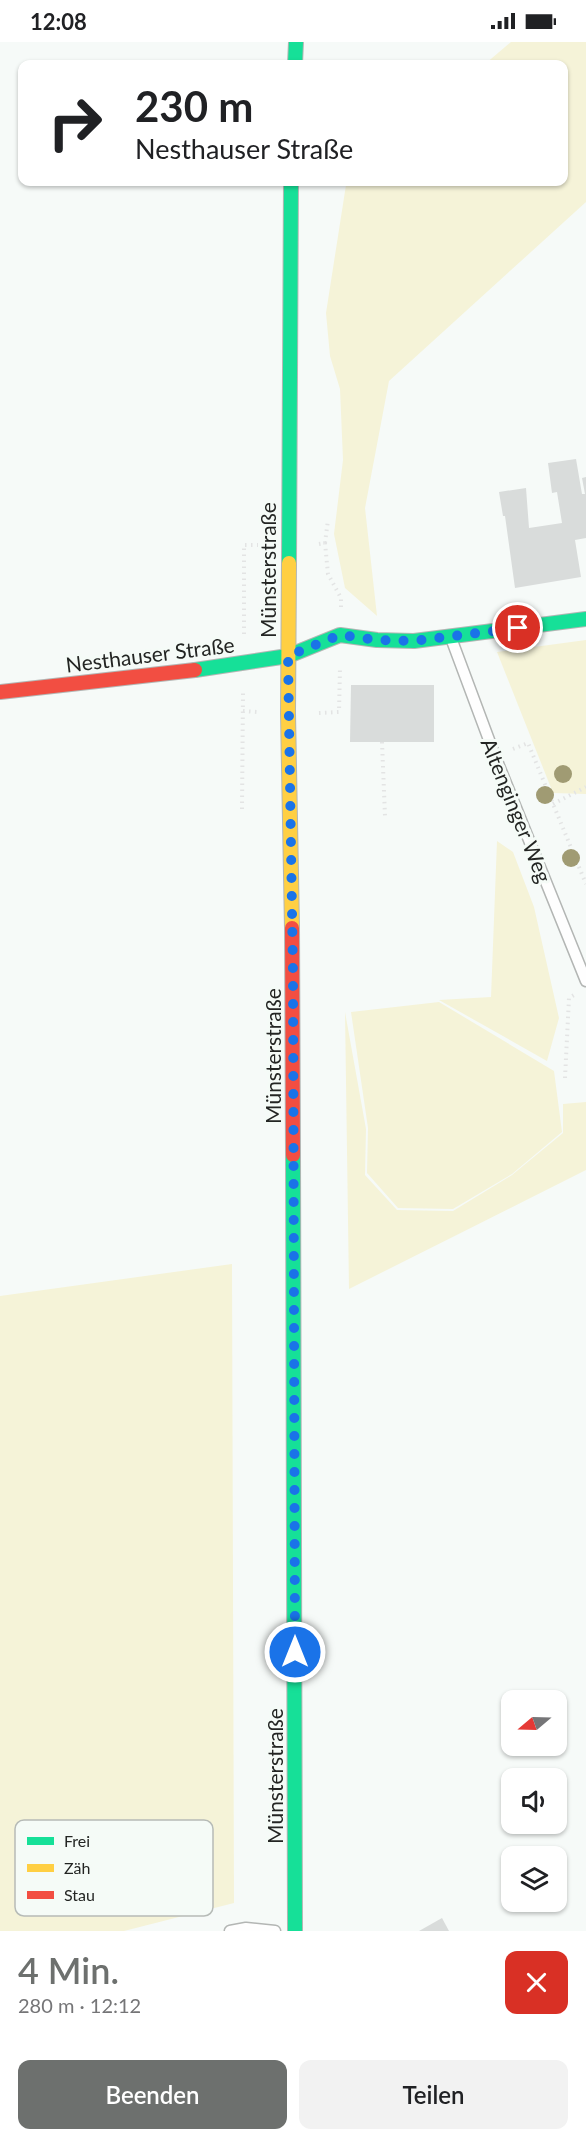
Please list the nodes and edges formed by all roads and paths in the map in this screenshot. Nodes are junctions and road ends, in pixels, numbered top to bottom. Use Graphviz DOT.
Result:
graph roads {
  1 [pos="296,42"];
  2 [pos="295,60"];
  3 [pos="291,186"];
  4 [pos="328,520"];
  5 [pos="325,543"];
  6 [pos="586,619"];
  7 [pos="451,638"];
  8 [pos="288,656"];
  9 [pos="243,664"];
  10 [pos="0,692"];
  11 [pos="382,742"];
  12 [pos="495,756"];
  13 [pos="586,787"];
  14 [pos="553,804"];
  15 [pos="243,809"];
  16 [pos="385,816"];
  17 [pos="586,884"];
  18 [pos="586,981"];
  19 [pos="577,994"];
  20 [pos="565,1078"];
  21 [pos="230,1931"];
  22 [pos="275,1931"];
  23 [pos="295,1931"];
  1 -- 2 [label="main road"];
  3 -- 8 [label="main road, Münsterstraße"];
  4 -- 5 [label="path"];
  6 -- 7 [label="main road, Nesthauser Straße"];
  7 -- 8 [label="main road, Nesthauser Straße"];
  7 -- 12 [label="lane, Altenginger Weg"];
  8 -- 9 [label="main road, Nesthauser Straße"];
  8 -- 23 [label="main road, Münsterstraße"];
  9 -- 10 [label="main road, Nesthauser Straße"];
  9 -- 15 [label="path"];
  11 -- 16 [label="path"];
  12 -- 14 [label="path"];
  12 -- 18 [label="lane, Altenginger Weg"];
  13 -- 14 [label="path"];
  14 -- 17 [label="path"];
  19 -- 20 [label="path"];
  21 -- 22 [label="lane"];
}
